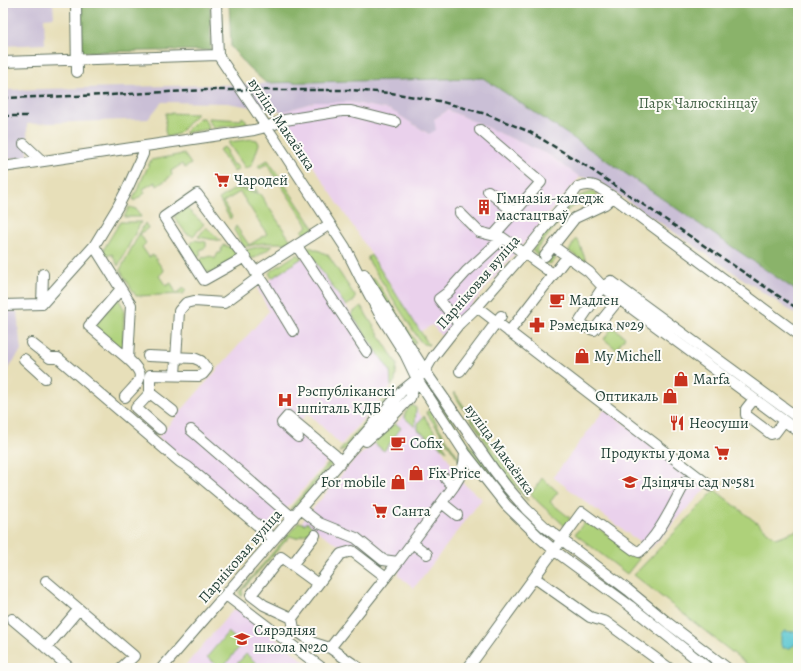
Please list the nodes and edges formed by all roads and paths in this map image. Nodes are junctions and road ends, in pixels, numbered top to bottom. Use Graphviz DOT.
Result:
graph roads {
  1 [pos="76,3"];
  2 [pos="216,3"];
  3 [pos="218,55"];
  4 [pos="77,59"];
  5 [pos="3,62"];
  6 [pos="77,72"];
  7 [pos="394,122"];
  8 [pos="266,127"];
  9 [pos="480,130"];
  10 [pos="24,144"];
  11 [pos="143,147"];
  12 [pos="42,161"];
  13 [pos="3,167"];
  14 [pos="488,191"];
  15 [pos="612,197"];
  16 [pos="515,212"];
  17 [pos="460,213"];
  18 [pos="330,224"];
  19 [pos="498,237"];
  20 [pos="94,246"];
  21 [pos="297,246"];
  22 [pos="553,246"];
  23 [pos="347,254"];
  24 [pos="523,254"];
  25 [pos="545,256"];
  26 [pos="567,257"];
  27 [pos="245,258"];
  28 [pos="43,274"];
  29 [pos="257,274"];
  30 [pos="553,274"];
  31 [pos="603,287"];
  32 [pos="121,288"];
  33 [pos="619,299"];
  34 [pos="3,304"];
  35 [pos="42,304"];
  36 [pos="476,307"];
  37 [pos="499,319"];
  38 [pos="460,324"];
  39 [pos="293,331"];
  40 [pos="510,332"];
  41 [pos="673,332"];
  42 [pos="798,334"];
  43 [pos="31,343"];
  44 [pos="367,352"];
  45 [pos="148,356"];
  46 [pos="176,357"];
  47 [pos="24,359"];
  48 [pos="128,359"];
  49 [pos="425,371"];
  50 [pos="460,371"];
  51 [pos="175,375"];
  52 [pos="45,378"];
  53 [pos="417,379"];
  54 [pos="739,381"];
  55 [pos="150,393"];
  56 [pos="126,397"];
  57 [pos="754,399"];
  58 [pos="173,411"];
  59 [pos="798,418"];
  60 [pos="784,421"];
  61 [pos="160,429"];
  62 [pos="191,430"];
  63 [pos="798,431"];
  64 [pos="298,438"];
  65 [pos="465,453"];
  66 [pos="340,463"];
  67 [pos="482,476"];
  68 [pos="446,479"];
  69 [pos="686,481"];
  70 [pos="456,483"];
  71 [pos="710,486"];
  72 [pos="442,503"];
  73 [pos="301,509"];
  74 [pos="457,515"];
  75 [pos="293,518"];
  76 [pos="315,535"];
  77 [pos="274,540"];
  78 [pos="563,540"];
  79 [pos="412,543"];
  80 [pos="555,551"];
  81 [pos="427,554"];
  82 [pos="399,556"];
  83 [pos="292,565"];
  84 [pos="386,577"];
  85 [pos="535,578"];
  86 [pos="46,581"];
  87 [pos="318,584"];
  88 [pos="226,595"];
  89 [pos="79,609"];
  90 [pos="292,618"];
  91 [pos="12,619"];
  92 [pos="46,648"];
  93 [pos="330,648"];
  94 [pos="706,667"];
  95 [pos="70,668"];
  96 [pos="121,668"];
  97 [pos="162,668"];
  98 [pos="322,668"];
  99 [pos="359,668"];
  100 [pos="468,668"];
  101 [pos="669,668"];
  102 [pos="727,668"];
  1 -- 4 [label="street"];
  2 -- 3 [label="street"];
  3 -- 4 [label="street"];
  3 -- 8 [label="street, вуліца Макаёнка"];
  4 -- 5 [label="street"];
  4 -- 6 [label="street"];
  7 -- 8 [label="street"];
  8 -- 11 [label="street"];
  8 -- 18 [label="street, вуліца Макаёнка"];
  9 -- 16 [label="street"];
  10 -- 12 [label="street"];
  11 -- 12 [label="street"];
  11 -- 20 [label="street"];
  12 -- 13 [label="street"];
  14 -- 16 [label="street"];
  15 -- 22 [label="street"];
  15 -- 24 [label="street, Парніковая вуліца"];
  15 -- 42 [label="street"];
  16 -- 19 [label="street"];
  17 -- 19 [label="street"];
  18 -- 21 [label="street"];
  18 -- 23 [label="street, вуліца Макаёнка"];
  19 -- 24 [label="street"];
  19 -- 38 [label="street"];
  20 -- 32 [label="street"];
  20 -- 35 [label="street"];
  21 -- 29 [label="street"];
  21 -- 44 [label="street"];
  22 -- 25 [label="street"];
  22 -- 26 [label="street"];
  23 -- 49 [label="street, вуліца Макаёнка"];
  23 -- 53 [label="street, вуліца Макаёнка"];
  24 -- 30 [label="street"];
  24 -- 36 [label="street, Парніковая вуліца"];
  26 -- 30 [label="street"];
  26 -- 31 [label="street"];
  27 -- 27 [label="street"];
  27 -- 29 [label="street"];
  28 -- 35 [label="street"];
  29 -- 39 [label="street"];
  29 -- 46 [label="street"];
  30 -- 40 [label="street"];
  31 -- 33 [label="street"];
  31 -- 33 [label="street"];
  31 -- 41 [label="street"];
  32 -- 48 [label="street"];
  32 -- 48 [label="street"];
  33 -- 41 [label="street"];
  34 -- 35 [label="street"];
  36 -- 37 [label="street"];
  36 -- 38 [label="street, Парніковая вуліца"];
  37 -- 40 [label="street"];
  37 -- 50 [label="street"];
  38 -- 49 [label="street, Парніковая вуліца"];
  40 -- 71 [label="street"];
  41 -- 54 [label="street"];
  43 -- 77 [label="street"];
  45 -- 46 [label="street"];
  46 -- 51 [label="street"];
  46 -- 51 [label="street"];
  47 -- 52 [label="street"];
  48 -- 56 [label="street"];
  49 -- 53 [label="street, Парніковая вуліца"];
  49 -- 78 [label="street, вуліца Макаёнка"];
  51 -- 55 [label="street"];
  53 -- 65 [label="street, вуліца Макаёнка"];
  53 -- 66 [label="street, Парніковая вуліца"];
  54 -- 57 [label="street"];
  54 -- 59 [label="street"];
  55 -- 58 [label="street"];
  55 -- 61 [label="street"];
  57 -- 60 [label="street"];
  57 -- 60 [label="street"];
  60 -- 63 [label="street"];
  62 -- 75 [label="street"];
  64 -- 66 [label="street"];
  65 -- 67 [label="street, вуліца Макаёнка"];
  65 -- 70 [label="street"];
  66 -- 73 [label="street, Парніковая вуліца"];
  67 -- 70 [label="street"];
  67 -- 80 [label="street, вуліца Макаёнка"];
  68 -- 70 [label="street"];
  69 -- 78 [label="street"];
  70 -- 72 [label="street"];
  72 -- 74 [label="street"];
  72 -- 79 [label="street"];
  73 -- 75 [label="street, Парніковая вуліца"];
  73 -- 82 [label="street"];
  75 -- 77 [label="street, Парніковая вуліца"];
  76 -- 83 [label="street"];
  77 -- 88 [label="street, Парніковая вуліца"];
  78 -- 80 [label="street"];
  78 -- 102 [label="street, вуліца Макаёнка"];
  79 -- 81 [label="street"];
  79 -- 82 [label="street"];
  80 -- 85 [label="street"];
  80 -- 94 [label="street, вуліца Макаёнка"];
  82 -- 84 [label="street"];
  83 -- 87 [label="street"];
  83 -- 90 [label="street"];
  84 -- 87 [label="street"];
  84 -- 93 [label="street"];
  85 -- 100 [label="street"];
  85 -- 101 [label="street"];
  86 -- 89 [label="street"];
  87 -- 90 [label="street"];
  88 -- 97 [label="street, Парніковая вуліца"];
  88 -- 98 [label="street"];
  89 -- 92 [label="street"];
  89 -- 96 [label="street"];
  90 -- 93 [label="street"];
  91 -- 92 [label="street"];
  92 -- 95 [label="street"];
  93 -- 99 [label="street"];
}
